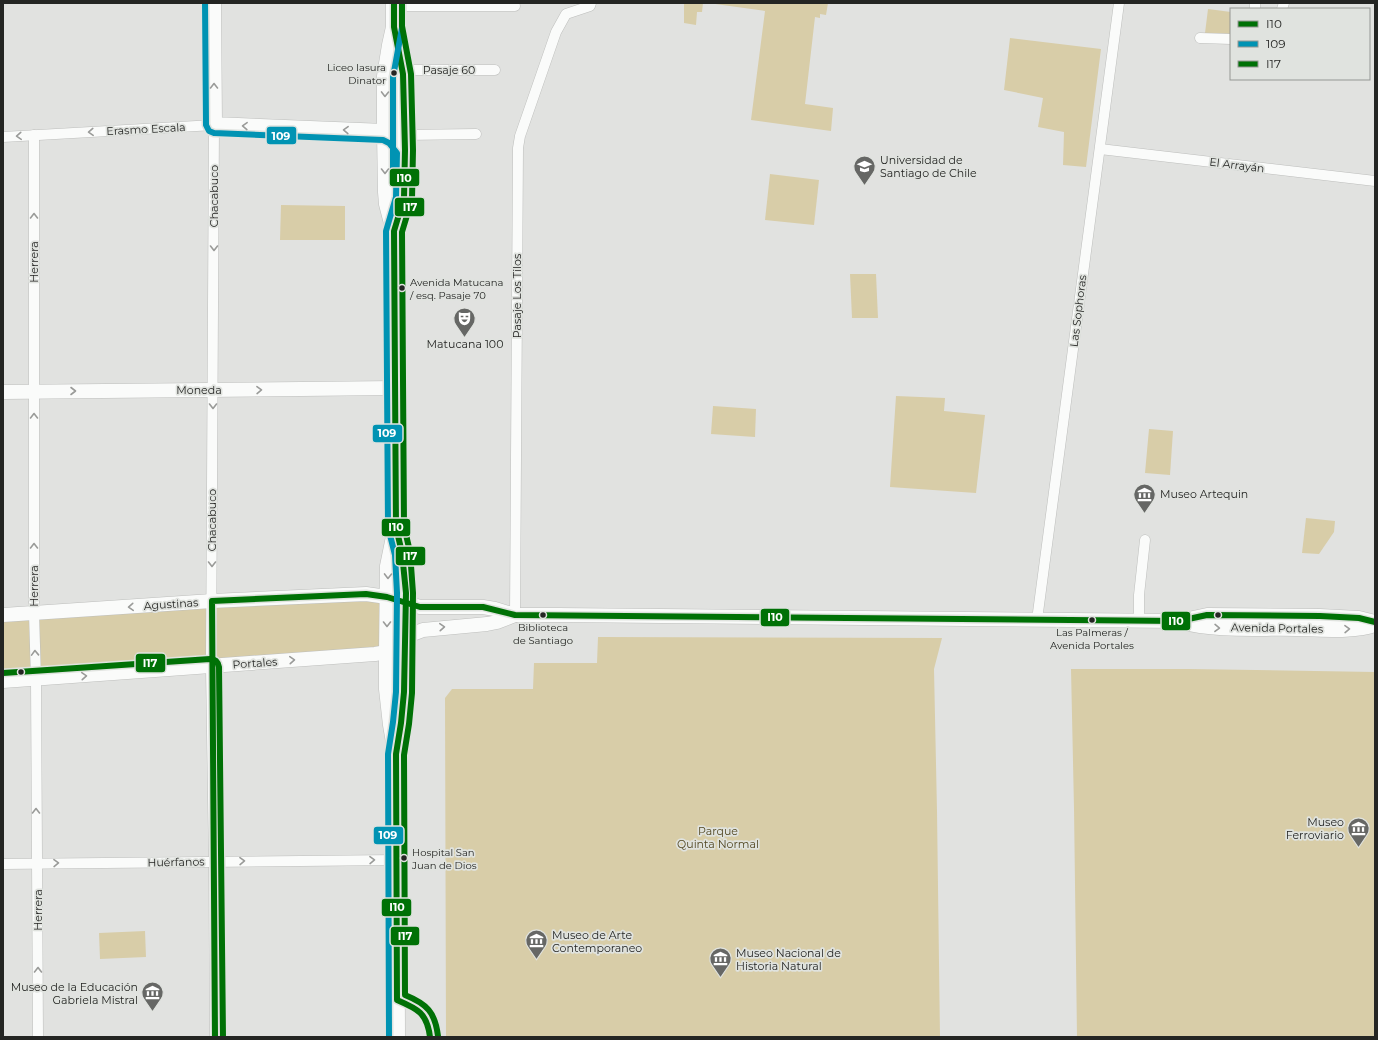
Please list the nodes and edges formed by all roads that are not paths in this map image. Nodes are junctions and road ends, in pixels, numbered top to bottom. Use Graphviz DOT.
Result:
graph roads {
  1 [pos="213,3"];
  2 [pos="591,3"];
  3 [pos="1119,3"];
  4 [pos="394,5"];
  5 [pos="515,6"];
  6 [pos="394,27"];
  7 [pos="1200,38"];
  8 [pos="1230,40"];
  9 [pos="403,70"];
  10 [pos="495,70"];
  11 [pos="214,125"];
  12 [pos="384,132"];
  13 [pos="476,134"];
  14 [pos="34,135"];
  15 [pos="3,137"];
  16 [pos="405,142"];
  17 [pos="1100,149"];
  18 [pos="1375,181"];
  19 [pos="394,231"];
  20 [pos="395,388"];
  21 [pos="213,390"];
  22 [pos="34,391"];
  23 [pos="3,392"];
  24 [pos="396,527"];
  25 [pos="1145,540"];
  26 [pos="387,597"];
  27 [pos="212,601"];
  28 [pos="405,603"];
  29 [pos="34,613"];
  30 [pos="3,615"];
  31 [pos="515,615"];
  32 [pos="1037,620"];
  33 [pos="1139,621"];
  34 [pos="1375,624"];
  35 [pos="405,637"];
  36 [pos="387,652"];
  37 [pos="211,667"];
  38 [pos="36,679"];
  39 [pos="3,681"];
  40 [pos="396,754"];
  41 [pos="396,860"];
  42 [pos="214,862"];
  43 [pos="3,864"];
  44 [pos="37,864"];
  45 [pos="38,1037"];
  46 [pos="215,1037"];
  47 [pos="397,1037"];
  11 -- 1 [label="main road, Chacabuco, one-way"];
  2 -- 31 [label="street, Pasaje Los Tilos"];
  3 -- 17 [label="street, Las Sophoras"];
  4 -- 5 [label="street"];
  4 -- 6 [label="main road"];
  6 -- 9 [label="main road"];
  6 -- 12 [label="main road, one-way"];
  7 -- 8 [label="street"];
  9 -- 10 [label="street, Pasaje 60"];
  9 -- 16 [label="main road"];
  12 -- 11 [label="main road, Erasmo Escala, one-way"];
  11 -- 14 [label="street, Erasmo Escala, one-way"];
  11 -- 21 [label="street, Chacabuco, one-way"];
  12 -- 16 [label="main road"];
  12 -- 19 [label="main road, one-way"];
  13 -- 16 [label="street"];
  14 -- 15 [label="street, Erasmo Escala, one-way"];
  22 -- 14 [label="street, Herrera, one-way"];
  16 -- 19 [label="main road"];
  17 -- 18 [label="street, El Arrayán"];
  17 -- 32 [label="street, Las Sophoras"];
  19 -- 20 [label="main road"];
  21 -- 20 [label="main road, Moneda, one-way"];
  20 -- 24 [label="main road"];
  22 -- 21 [label="main road, Moneda, one-way"];
  21 -- 27 [label="street, Chacabuco, one-way"];
  22 -- 23 [label="main road, Moneda"];
  29 -- 22 [label="street, Herrera, one-way"];
  24 -- 26 [label="main road, one-way"];
  24 -- 28 [label="main road"];
  25 -- 33 [label="street"];
  26 -- 27 [label="main road, Agustinas"];
  26 -- 28 [label="main road, Avenida Portales"];
  26 -- 36 [label="main road, one-way"];
  27 -- 29 [label="main road, Agustinas, one-way"];
  27 -- 37 [label="street, Chacabuco"];
  28 -- 31 [label="main road, Avenida Portales"];
  28 -- 35 [label="main road"];
  29 -- 30 [label="main road, Agustinas"];
  38 -- 29 [label="street, Herrera, one-way"];
  31 -- 32 [label="main road, Avenida Portales"];
  35 -- 31 [label="main road, Avenida Portales, one-way"];
  32 -- 33 [label="main road, Avenida Portales"];
  33 -- 34 [label="main road, Avenida Portales"];
  35 -- 36 [label="main road, Avenida Portales"];
  35 -- 40 [label="main road"];
  37 -- 36 [label="main road, Portales, one-way"];
  36 -- 40 [label="main road"];
  38 -- 37 [label="main road, Portales, one-way"];
  37 -- 42 [label="street, Chacabuco"];
  38 -- 39 [label="main road, Portales"];
  44 -- 38 [label="street, Herrera, one-way"];
  40 -- 41 [label="main road"];
  42 -- 41 [label="street, Huérfanos, one-way"];
  41 -- 47 [label="main road"];
  44 -- 42 [label="street, Huérfanos, one-way"];
  42 -- 46 [label="street, Chacabuco"];
  43 -- 44 [label="street, Huérfanos"];
  45 -- 44 [label="street, Herrera, one-way"];
}
